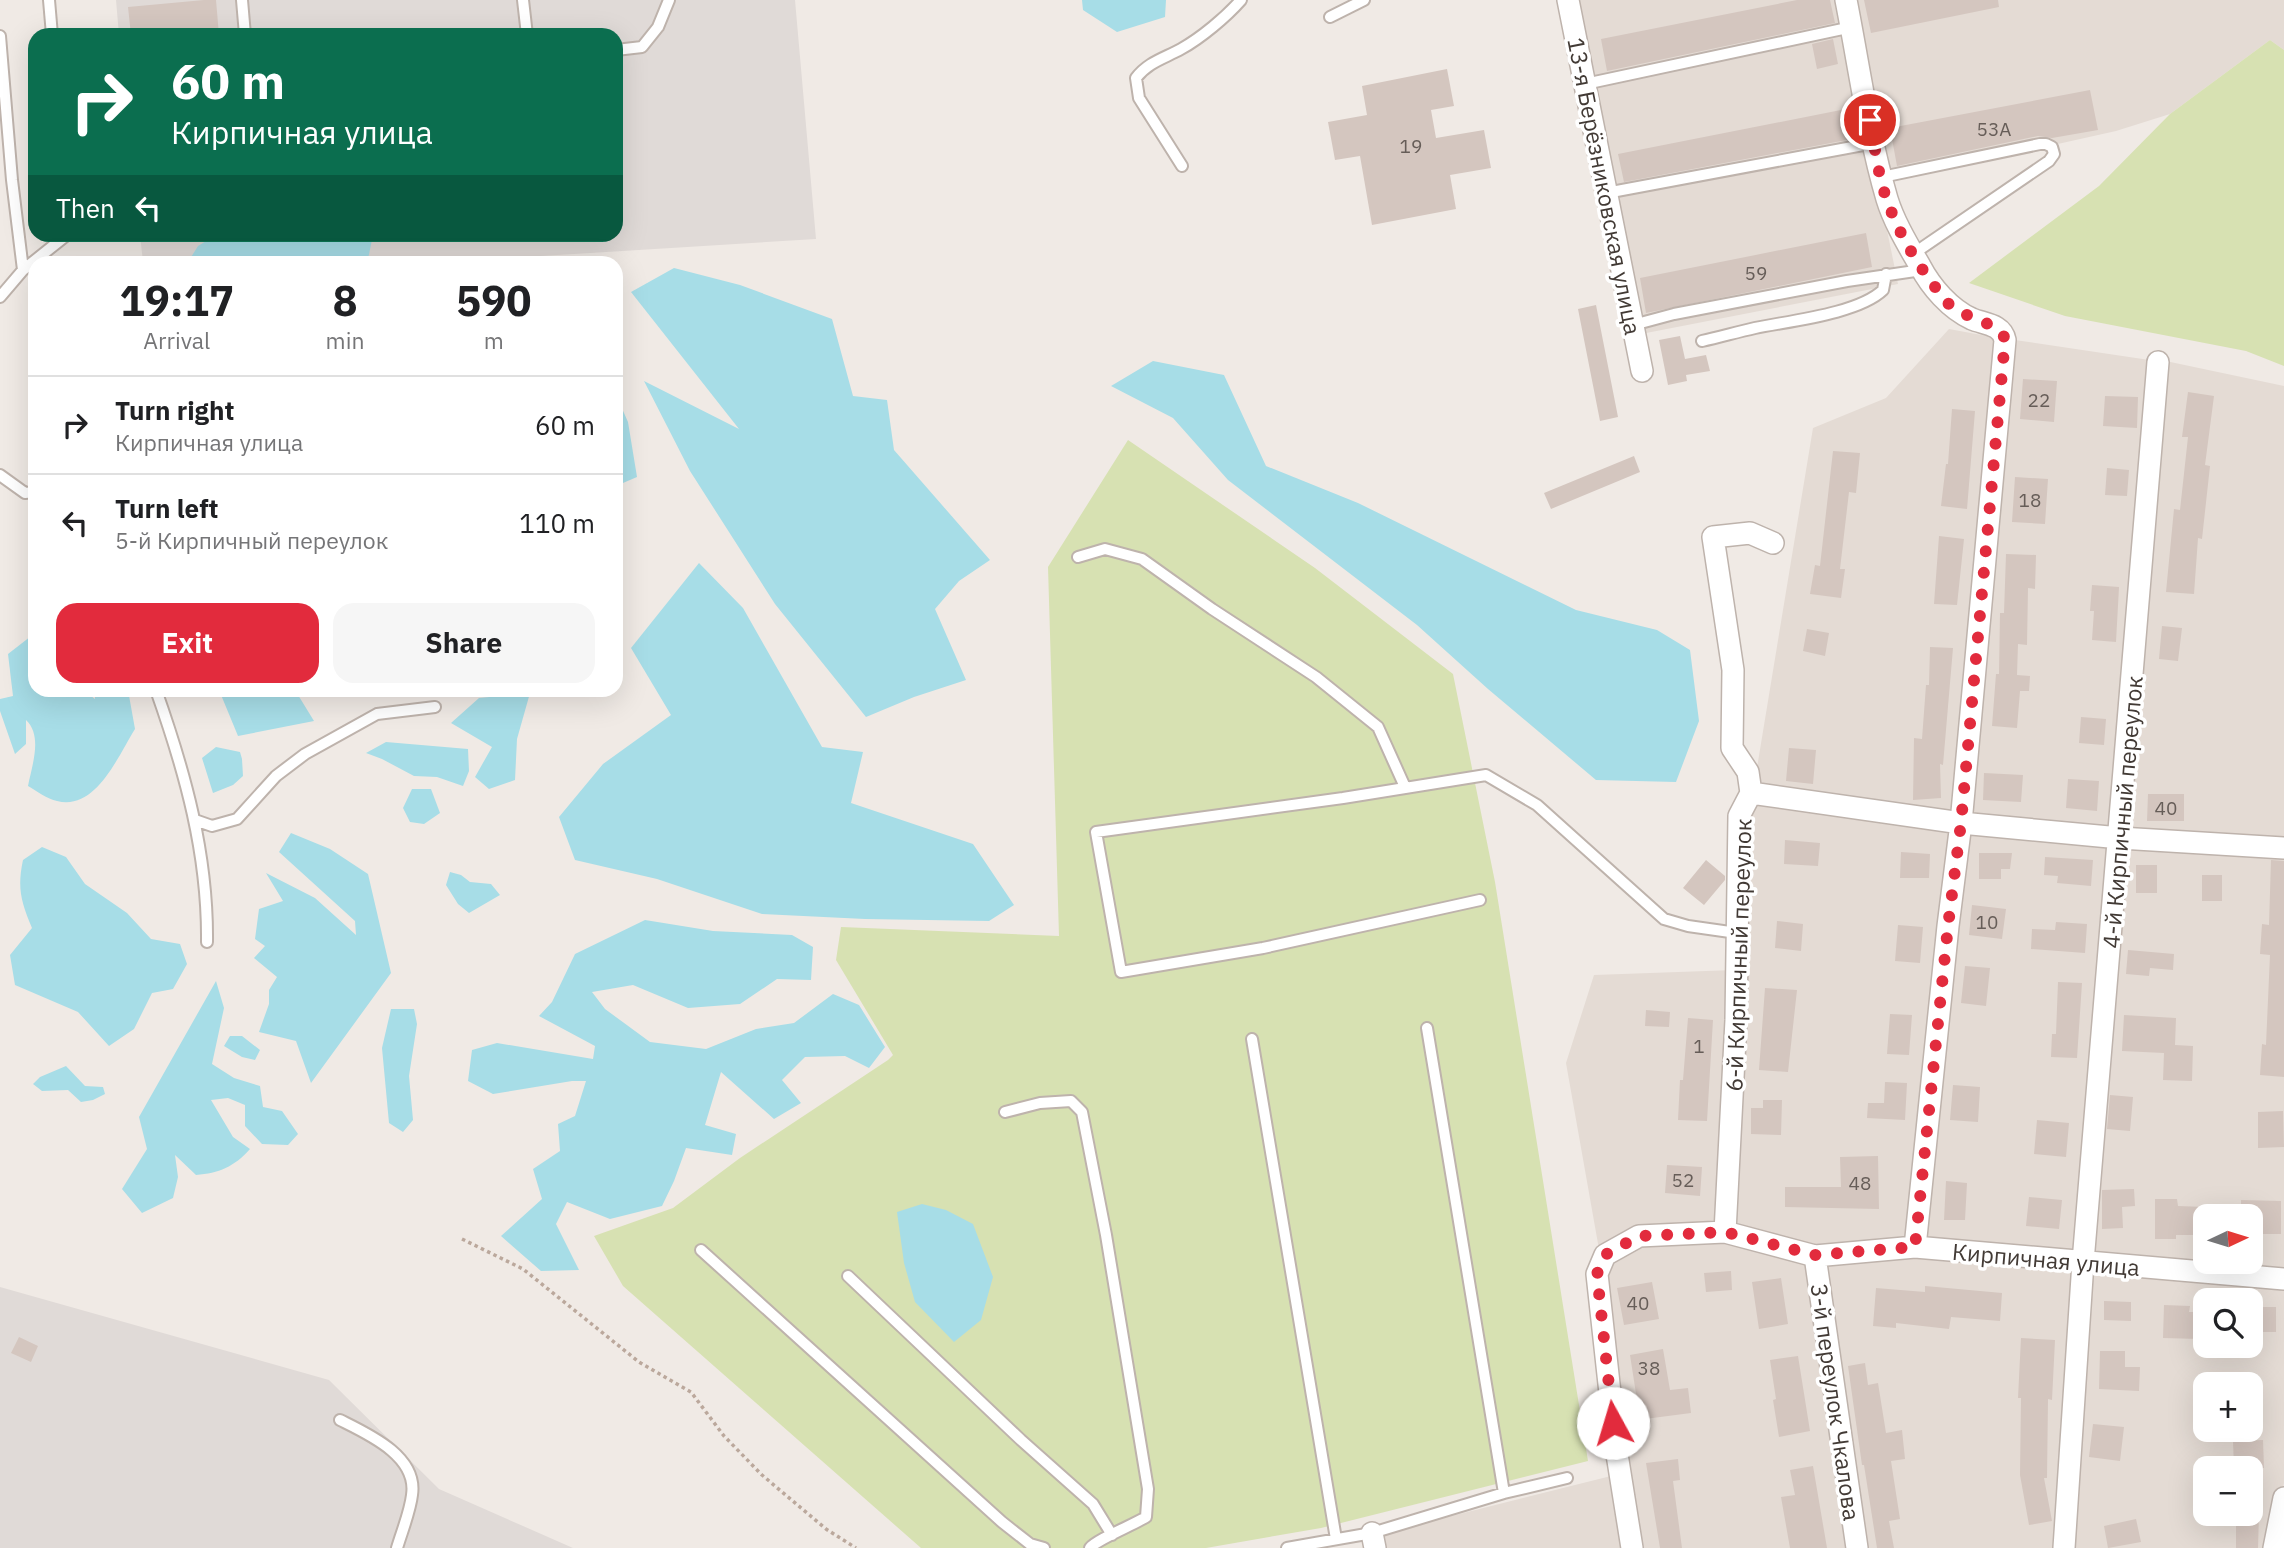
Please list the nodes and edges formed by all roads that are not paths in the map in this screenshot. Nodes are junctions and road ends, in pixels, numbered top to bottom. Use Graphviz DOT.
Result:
graph roads {
  1 [pos="49,0"];
  2 [pos="242,0"];
  3 [pos="523,0"];
  4 [pos="669,0"];
  5 [pos="1241,0"];
  6 [pos="1364,0"];
  7 [pos="1568,0"];
  8 [pos="1846,0"];
  9 [pos="1330,17"];
  10 [pos="1852,27"];
  11 [pos="51,28"];
  12 [pos="244,28"];
  13 [pos="526,28"];
  14 [pos="0,36"];
  15 [pos="623,49"];
  16 [pos="1585,84"];
  17 [pos="1874,143"];
  18 [pos="1182,166"];
  19 [pos="1882,177"];
  20 [pos="1606,193"];
  21 [pos="58,242"];
  22 [pos="40,256"];
  23 [pos="1918,262"];
  24 [pos="28,266"];
  25 [pos="23,270"];
  26 [pos="1886,274"];
  27 [pos="0,297"];
  28 [pos="1633,325"];
  29 [pos="1702,341"];
  30 [pos="2158,362"];
  31 [pos="1642,372"];
  32 [pos="0,475"];
  33 [pos="28,493"];
  34 [pos="1773,543"];
  35 [pos="1078,557"];
  36 [pos="159,697"];
  37 [pos="435,707"];
  38 [pos="1405,787"];
  39 [pos="1751,793"];
  40 [pos="195,820"];
  41 [pos="1961,823"];
  42 [pos="2120,838"];
  43 [pos="2284,848"];
  44 [pos="1479,901"];
  45 [pos="1737,933"];
  46 [pos="207,942"];
  47 [pos="1427,1028"];
  48 [pos="1252,1039"];
  49 [pos="1005,1112"];
  50 [pos="1725,1232"];
  51 [pos="1915,1247"];
  52 [pos="701,1250"];
  53 [pos="1815,1255"];
  54 [pos="2083,1262"];
  55 [pos="848,1276"];
  56 [pos="2284,1279"];
  57 [pos="340,1420"];
  58 [pos="1567,1478"];
  59 [pos="1504,1493"];
  60 [pos="2284,1498"];
  61 [pos="1112,1535"];
  62 [pos="1336,1539"];
  63 [pos="1373,1541"];
  64 [pos="397,1548"];
  65 [pos="1044,1548"];
  66 [pos="1090,1548"];
  67 [pos="1287,1548"];
  68 [pos="1632,1548"];
  69 [pos="1857,1548"];
  70 [pos="2064,1548"];
  71 [pos="2274,1548"];
  1 -- 11 [label="lane"];
  2 -- 12 [label="lane"];
  3 -- 13 [label="lane"];
  4 -- 15 [label="lane"];
  5 -- 18 [label="lane"];
  6 -- 9 [label="lane"];
  7 -- 16 [label="street, 13-я Берёзниковская улица"];
  8 -- 10 [label="street"];
  10 -- 16 [label="lane"];
  10 -- 17 [label="street"];
  14 -- 25 [label="lane"];
  16 -- 20 [label="street, 13-я Берёзниковская улица"];
  17 -- 19 [label="street"];
  17 -- 20 [label="lane"];
  19 -- 23 [label="street"];
  19 -- 23 [label="lane"];
  20 -- 28 [label="street, 13-я Берёзниковская улица"];
  21 -- 22 [label="lane"];
  23 -- 26 [label="lane"];
  23 -- 41 [label="street"];
  24 -- 25 [label="lane"];
  25 -- 27 [label="lane"];
  26 -- 28 [label="lane"];
  26 -- 29 [label="lane"];
  28 -- 31 [label="street, 13-я Берёзниковская улица"];
  30 -- 42 [label="street, 4-й Кирпичный переулок"];
  32 -- 33 [label="lane"];
  34 -- 39 [label="street, 6-й Кирпичный переулок"];
  35 -- 38 [label="lane"];
  36 -- 40 [label="lane"];
  37 -- 40 [label="lane"];
  38 -- 44 [label="lane"];
  38 -- 45 [label="lane"];
  39 -- 41 [label="street"];
  39 -- 45 [label="street, 6-й Кирпичный переулок"];
  40 -- 46 [label="lane"];
  41 -- 42 [label="street"];
  41 -- 51 [label="street"];
  42 -- 43 [label="street"];
  42 -- 54 [label="street, 4-й Кирпичный переулок"];
  45 -- 50 [label="street, 6-й Кирпичный переулок"];
  47 -- 59 [label="lane"];
  48 -- 62 [label="lane"];
  49 -- 61 [label="lane"];
  50 -- 53 [label="street, Кирпичная улица"];
  50 -- 68 [label="street, Кирпичная улица"];
  51 -- 53 [label="street, Кирпичная улица"];
  51 -- 54 [label="street, Кирпичная улица"];
  52 -- 65 [label="lane"];
  53 -- 69 [label="street, 3-й переулок Чкалова"];
  54 -- 56 [label="street, Кирпичная улица"];
  54 -- 70 [label="street, 4-й Кирпичный переулок"];
  55 -- 61 [label="lane"];
  57 -- 64 [label="lane"];
  58 -- 59 [label="lane"];
  59 -- 63 [label="lane"];
  60 -- 71 [label="street"];
  61 -- 66 [label="lane"];
  62 -- 63 [label="lane"];
  62 -- 67 [label="lane"];
}
